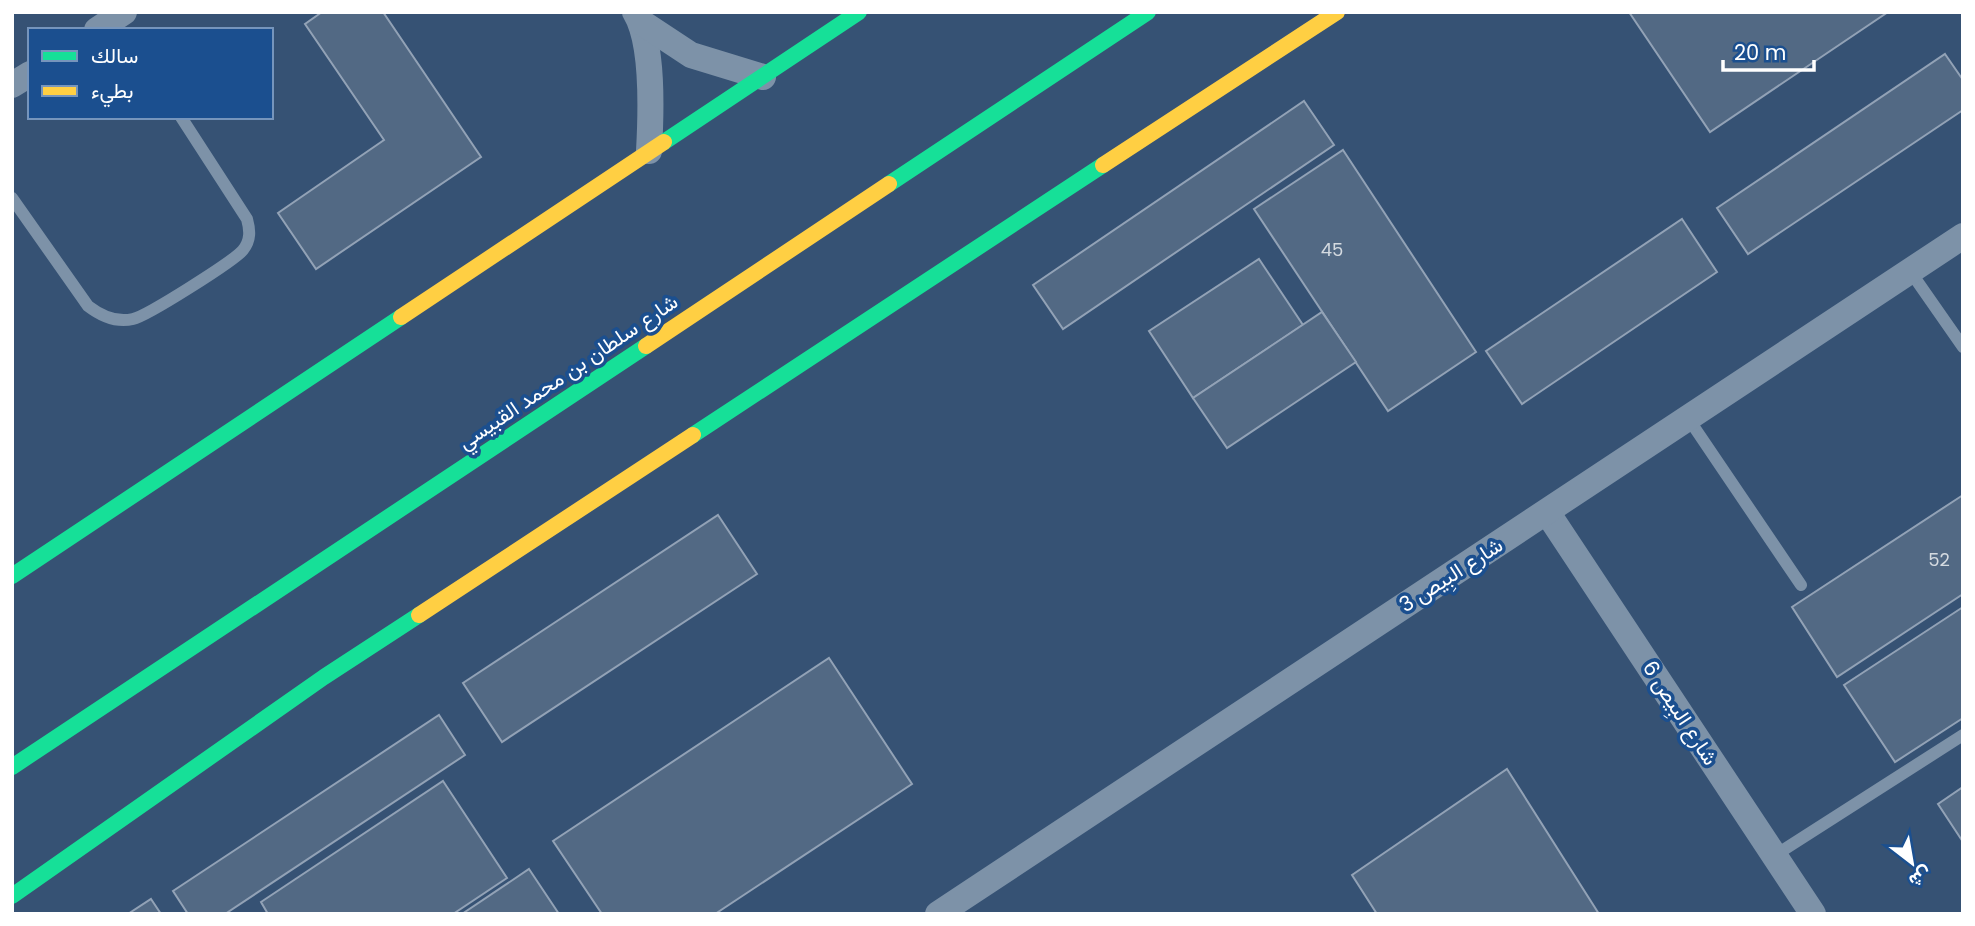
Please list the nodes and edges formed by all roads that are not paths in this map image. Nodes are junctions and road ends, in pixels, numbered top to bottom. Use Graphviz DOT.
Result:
graph roads {
  1 [pos="859,12"];
  2 [pos="1148,12"];
  3 [pos="1337,12"];
  4 [pos="638,17"];
  5 [pos="28,75"];
  6 [pos="762,76"];
  7 [pos="12,85"];
  8 [pos="182,119"];
  9 [pos="649,151"];
  10 [pos="12,198"];
  11 [pos="1962,238"];
  12 [pos="1910,271"];
  13 [pos="1963,347"];
  14 [pos="1688,418"];
  15 [pos="1547,512"];
  16 [pos="12,576"];
  17 [pos="1801,585"];
  18 [pos="1963,735"];
  19 [pos="12,767"];
  20 [pos="1774,856"];
  21 [pos="12,895"];
  22 [pos="938,914"];
  23 [pos="1813,914"];
  1 -- 6 [label="main road"];
  2 -- 19 [label="main road, شارع سلطان بن محمد القبيسي"];
  3 -- 21 [label="main road"];
  4 -- 6 [label="street"];
  4 -- 9 [label="street"];
  5 -- 7 [label="street"];
  6 -- 9 [label="main road"];
  8 -- 10 [label="lane"];
  9 -- 16 [label="main road"];
  11 -- 12 [label="street, شارع البِيص 3"];
  12 -- 13 [label="lane"];
  12 -- 14 [label="street, شارع البِيص 3"];
  14 -- 15 [label="street, شارع البِيص 3"];
  14 -- 17 [label="lane"];
  15 -- 20 [label="street, شارع البِيص 6"];
  15 -- 22 [label="street, شارع البِيص 3"];
  18 -- 20 [label="lane"];
  20 -- 23 [label="street, شارع البِيص 6"];
}
